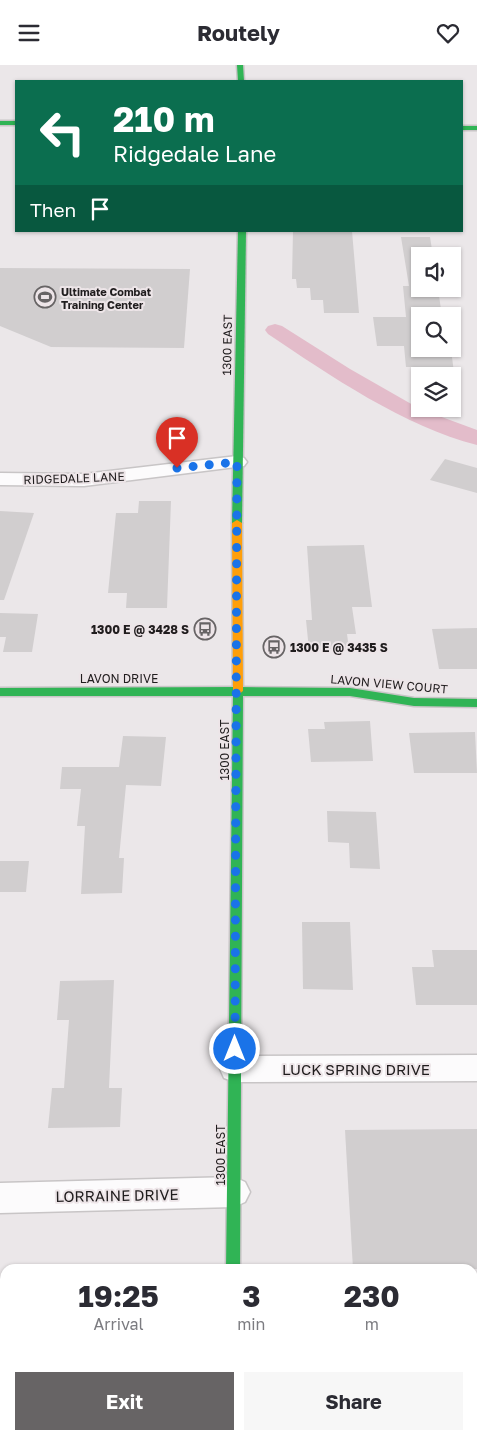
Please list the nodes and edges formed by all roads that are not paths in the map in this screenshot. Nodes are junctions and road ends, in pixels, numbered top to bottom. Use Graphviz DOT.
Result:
graph roads {
  1 [pos="240,65"];
  2 [pos="241,80"];
  3 [pos="0,123"];
  4 [pos="15,123"];
  5 [pos="463,128"];
  6 [pos="477,128"];
  7 [pos="15,134"];
  8 [pos="0,135"];
  9 [pos="242,232"];
  10 [pos="237,462"];
  11 [pos="0,479"];
  12 [pos="238,690"];
  13 [pos="0,692"];
  14 [pos="477,703"];
  15 [pos="477,1068"];
  16 [pos="235,1069"];
  17 [pos="234,1192"];
  18 [pos="0,1198"];
  19 [pos="233,1264"];
  1 -- 2 [label="main road"];
  3 -- 4 [label="main road"];
  5 -- 6 [label="main road"];
  7 -- 8 [label="main road"];
  9 -- 10 [label="main road, 1300 EAST"];
  10 -- 11 [label="street, RIDGEDALE LANE"];
  10 -- 12 [label="main road, 1300 EAST"];
  12 -- 13 [label="main road, LAVON DRIVE"];
  12 -- 14 [label="main road, LAVON VIEW COURT"];
  12 -- 16 [label="main road, 1300 EAST"];
  15 -- 16 [label="street, LUCK SPRING DRIVE"];
  16 -- 17 [label="main road, 1300 EAST"];
  17 -- 18 [label="street, LORRAINE DRIVE"];
  17 -- 19 [label="main road, 1300 EAST"];
}
